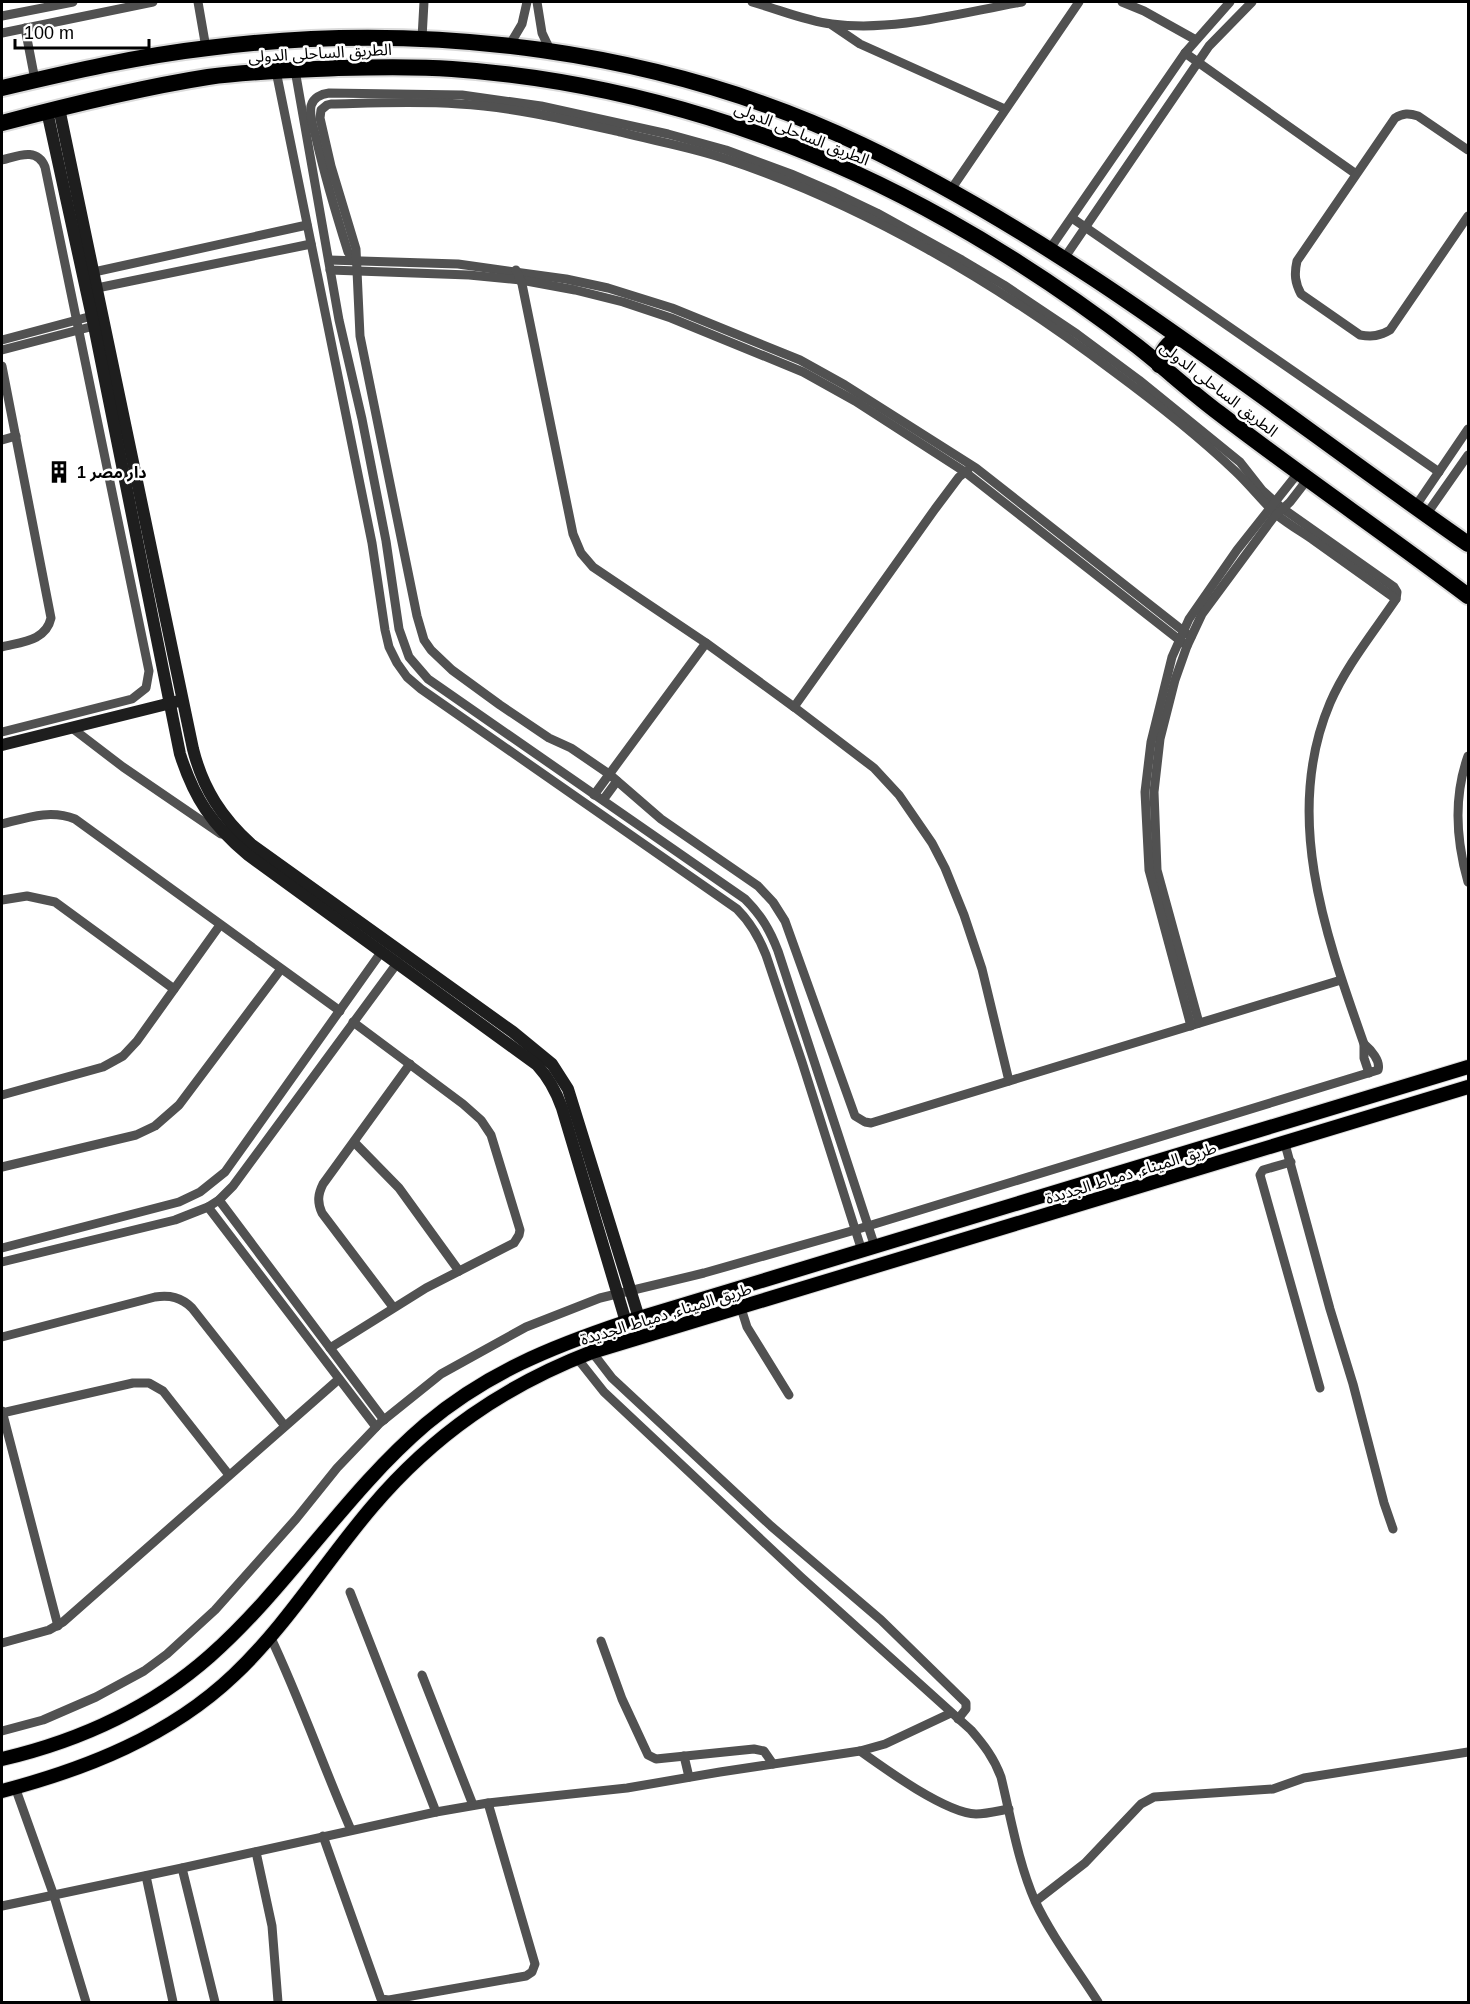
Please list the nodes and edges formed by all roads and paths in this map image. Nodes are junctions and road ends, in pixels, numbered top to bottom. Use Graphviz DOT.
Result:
graph roads {
  1 [pos="73,2"];
  2 [pos="153,2"];
  3 [pos="198,2"];
  4 [pos="424,2"];
  5 [pos="527,2"];
  6 [pos="537,2"];
  7 [pos="752,2"];
  8 [pos="1022,2"];
  9 [pos="1079,2"];
  10 [pos="1122,2"];
  11 [pos="1230,2"];
  12 [pos="1252,2"];
  13 [pos="21,9"];
  14 [pos="2,16"];
  15 [pos="831,24"];
  16 [pos="24,28"];
  17 [pos="2,33"];
  18 [pos="422,39"];
  19 [pos="1196,40"];
  20 [pos="509,46"];
  21 [pos="206,48"];
  22 [pos="551,52"];
  23 [pos="1185,53"];
  24 [pos="1198,62"];
  25 [pos="295,70"];
  26 [pos="276,71"];
  27 [pos="35,80"];
  28 [pos="2,88"];
  29 [pos="313,101"];
  30 [pos="324,107"];
  31 [pos="53,109"];
  32 [pos="1005,109"];
  33 [pos="2,123"];
  34 [pos="1468,150"];
  35 [pos="2,160"];
  36 [pos="1356,174"];
  37 [pos="950,191"];
  38 [pos="320,212"];
  39 [pos="305,214"];
  40 [pos="1468,216"];
  41 [pos="1072,218"];
  42 [pos="307,225"];
  43 [pos="1084,227"];
  44 [pos="311,244"];
  45 [pos="1049,250"];
  46 [pos="1063,260"];
  47 [pos="330,265"];
  48 [pos="356,266"];
  49 [pos="516,270"];
  50 [pos="94,272"];
  51 [pos="521,280"];
  52 [pos="97,288"];
  53 [pos="336,302"];
  54 [pos="323,305"];
  55 [pos="93,321"];
  56 [pos="1154,321"];
  57 [pos="78,325"];
  58 [pos="1179,339"];
  59 [pos="2,340"];
  60 [pos="1136,346"];
  61 [pos="2,350"];
  62 [pos="1159,364"];
  63 [pos="2,366"];
  64 [pos="1468,429"];
  65 [pos="16,436"];
  66 [pos="2,440"];
  67 [pos="1468,455"];
  68 [pos="976,468"];
  69 [pos="965,472"];
  70 [pos="1439,472"];
  71 [pos="1302,476"];
  72 [pos="1275,508"];
  73 [pos="1421,511"];
  74 [pos="1468,544"];
  75 [pos="1468,596"];
  76 [pos="1185,638"];
  77 [pos="706,643"];
  78 [pos="2,647"];
  79 [pos="177,702"];
  80 [pos="794,707"];
  81 [pos="72,728"];
  82 [pos="2,732"];
  83 [pos="2,745"];
  84 [pos="1468,761"];
  85 [pos="613,778"];
  86 [pos="599,797"];
  87 [pos="2,824"];
  88 [pos="229,839"];
  89 [pos="1468,882"];
  90 [pos="2,900"];
  91 [pos="220,925"];
  92 [pos="382,951"];
  93 [pos="398,962"];
  94 [pos="281,969"];
  95 [pos="1341,980"];
  96 [pos="174,989"];
  97 [pos="446,990"];
  98 [pos="340,1011"];
  99 [pos="353,1022"];
  100 [pos="1195,1024"];
  101 [pos="410,1064"];
  102 [pos="1468,1067"];
  103 [pos="1009,1081"];
  104 [pos="1468,1088"];
  105 [pos="2,1095"];
  106 [pos="354,1142"];
  107 [pos="1285,1144"];
  108 [pos="1291,1162"];
  109 [pos="2,1167"];
  110 [pos="219,1200"];
  111 [pos="208,1207"];
  112 [pos="982,1214"];
  113 [pos="964,1220"];
  114 [pos="867,1226"];
  115 [pos="855,1230"];
  116 [pos="987,1233"];
  117 [pos="970,1238"];
  118 [pos="2,1248"];
  119 [pos="868,1249"];
  120 [pos="2,1262"];
  121 [pos="459,1271"];
  122 [pos="631,1291"];
  123 [pos="618,1293"];
  124 [pos="393,1307"];
  125 [pos="741,1308"];
  126 [pos="632,1320"];
  127 [pos="2,1337"];
  128 [pos="330,1348"];
  129 [pos="592,1352"];
  130 [pos="577,1358"];
  131 [pos="339,1379"];
  132 [pos="1320,1388"];
  133 [pos="789,1395"];
  134 [pos="2,1412"];
  135 [pos="384,1420"];
  136 [pos="285,1425"];
  137 [pos="376,1427"];
  138 [pos="229,1475"];
  139 [pos="1393,1529"];
  140 [pos="350,1593"];
  141 [pos="58,1626"];
  142 [pos="270,1636"];
  143 [pos="601,1641"];
  144 [pos="2,1643"];
  145 [pos="422,1675"];
  146 [pos="954,1716"];
  147 [pos="2,1731"];
  148 [pos="860,1751"];
  149 [pos="1468,1752"];
  150 [pos="684,1756"];
  151 [pos="2,1759"];
  152 [pos="773,1764"];
  153 [pos="688,1778"];
  154 [pos="8,1789"];
  155 [pos="488,1803"];
  156 [pos="473,1805"];
  157 [pos="1009,1809"];
  158 [pos="436,1812"];
  159 [pos="351,1830"];
  160 [pos="322,1836"];
  161 [pos="256,1852"];
  162 [pos="182,1868"];
  163 [pos="146,1876"];
  164 [pos="54,1896"];
  165 [pos="1036,1901"];
  166 [pos="2,1906"];
  167 [pos="86,2002"];
  168 [pos="173,2002"];
  169 [pos="214,2002"];
  170 [pos="278,2002"];
  171 [pos="1098,2002"];
  1 -- 13 [label="street"];
  2 -- 16 [label="street"];
  3 -- 21 [label="street"];
  4 -- 18 [label="street"];
  5 -- 20 [label="street"];
  6 -- 22 [label="street"];
  7 -- 15 [label="street"];
  8 -- 15 [label="street"];
  9 -- 32 [label="street"];
  10 -- 19 [label="street"];
  11 -- 19 [label="street"];
  12 -- 24 [label="street"];
  13 -- 14 [label="street"];
  13 -- 16 [label="street"];
  13 -- 16 [label="street"];
  15 -- 32 [label="street"];
  16 -- 17 [label="street"];
  16 -- 27 [label="street"];
  18 -- 20 [label="highway, الطريق الساحلى الدولى"];
  18 -- 21 [label="highway, الطريق الساحلى الدولى"];
  19 -- 23 [label="street"];
  20 -- 22 [label="highway, الطريق الساحلى الدولى"];
  21 -- 27 [label="highway, الطريق الساحلى الدولى"];
  22 -- 37 [label="highway, الطريق الساحلى الدولى"];
  23 -- 24 [label="street"];
  23 -- 41 [label="street"];
  24 -- 36 [label="street"];
  24 -- 43 [label="street"];
  25 -- 26 [label="highway, الطريق الساحلى الدولى"];
  25 -- 38 [label="street"];
  25 -- 60 [label="highway, الطريق الساحلى الدولى"];
  26 -- 31 [label="highway, الطريق الساحلى الدولى"];
  26 -- 39 [label="street"];
  27 -- 28 [label="highway, الطريق الساحلى الدولى"];
  29 -- 30 [label="street"];
  29 -- 48 [label="street"];
  29 -- 72 [label="street"];
  30 -- 48 [label="street"];
  30 -- 72 [label="street"];
  31 -- 33 [label="highway, الطريق الساحلى الدولى"];
  31 -- 50 [label="street"];
  31 -- 55 [label="street"];
  32 -- 37 [label="street"];
  34 -- 36 [label="street"];
  35 -- 57 [label="street"];
  36 -- 40 [label="street"];
  37 -- 45 [label="highway, الطريق الساحلى الدولى"];
  38 -- 39 [label="street"];
  38 -- 47 [label="street"];
  39 -- 42 [label="street"];
  41 -- 43 [label="street"];
  41 -- 45 [label="street"];
  42 -- 44 [label="street"];
  42 -- 50 [label="street"];
  43 -- 46 [label="street"];
  43 -- 70 [label="street"];
  44 -- 52 [label="street"];
  44 -- 54 [label="street"];
  45 -- 46 [label="highway, الطريق الساحلى الدولى"];
  46 -- 56 [label="highway, الطريق الساحلى الدولى"];
  47 -- 48 [label="street"];
  47 -- 53 [label="street"];
  48 -- 49 [label="street"];
  48 -- 51 [label="street"];
  48 -- 85 [label="street"];
  49 -- 51 [label="street"];
  49 -- 68 [label="street"];
  50 -- 52 [label="street"];
  51 -- 69 [label="street"];
  51 -- 77 [label="street"];
  52 -- 79 [label="street"];
  53 -- 54 [label="street"];
  53 -- 86 [label="street"];
  54 -- 115 [label="street"];
  55 -- 57 [label="street"];
  55 -- 79 [label="street"];
  56 -- 58 [label="highway, الطريق الساحلى الدولى"];
  56 -- 60 [label="highway"];
  57 -- 59 [label="street"];
  57 -- 61 [label="street"];
  57 -- 82 [label="street"];
  58 -- 62 [label="highway"];
  58 -- 73 [label="highway, الطريق الساحلى الدولى"];
  60 -- 62 [label="highway, الطريق الساحلى الدولى"];
  62 -- 71 [label="highway, الطريق الساحلى الدولى"];
  63 -- 65 [label="street"];
  64 -- 70 [label="street"];
  65 -- 66 [label="street"];
  65 -- 78 [label="street"];
  67 -- 73 [label="street"];
  68 -- 69 [label="street"];
  68 -- 76 [label="street"];
  69 -- 76 [label="street"];
  69 -- 80 [label="street"];
  70 -- 73 [label="street"];
  71 -- 72 [label="street"];
  71 -- 75 [label="highway, الطريق الساحلى الدولى"];
  72 -- 76 [label="street"];
  72 -- 95 [label="street"];
  73 -- 74 [label="highway, الطريق الساحلى الدولى"];
  76 -- 100 [label="street"];
  77 -- 80 [label="street"];
  77 -- 85 [label="street"];
  79 -- 81 [label="street"];
  79 -- 88 [label="street"];
  79 -- 97 [label="street"];
  80 -- 103 [label="street"];
  81 -- 83 [label="street"];
  81 -- 88 [label="street"];
  84 -- 89 [label="street"];
  85 -- 86 [label="street"];
  85 -- 103 [label="street"];
  86 -- 114 [label="street"];
  87 -- 91 [label="street"];
  88 -- 92 [label="street"];
  90 -- 96 [label="street"];
  91 -- 94 [label="street"];
  91 -- 96 [label="street"];
  92 -- 93 [label="street"];
  92 -- 98 [label="street"];
  93 -- 97 [label="street"];
  93 -- 99 [label="street"];
  94 -- 98 [label="street"];
  94 -- 109 [label="street"];
  95 -- 100 [label="street"];
  95 -- 114 [label="street"];
  96 -- 105 [label="street"];
  97 -- 122 [label="street"];
  97 -- 123 [label="street"];
  98 -- 118 [label="street"];
  99 -- 101 [label="street"];
  99 -- 110 [label="street"];
  100 -- 103 [label="street"];
  101 -- 106 [label="street"];
  101 -- 121 [label="street"];
  102 -- 112 [label="main road, طريق الميناء, دمياط الجديدة"];
  104 -- 107 [label="main road, طريق الميناء, دمياط الجديدة"];
  106 -- 121 [label="street"];
  106 -- 124 [label="street"];
  107 -- 108 [label="street"];
  107 -- 116 [label="main road, طريق الميناء, دمياط الجديدة"];
  108 -- 132 [label="street"];
  108 -- 139 [label="street"];
  110 -- 111 [label="street"];
  110 -- 128 [label="street"];
  111 -- 120 [label="street"];
  111 -- 131 [label="street"];
  112 -- 113 [label="main road, طريق الميناء, دمياط الجديدة"];
  112 -- 116 [label="main road"];
  113 -- 117 [label="main road"];
  113 -- 119 [label="main road, طريق الميناء, دمياط الجديدة"];
  114 -- 115 [label="street"];
  114 -- 119 [label="street"];
  115 -- 119 [label="street"];
  115 -- 122 [label="street"];
  116 -- 117 [label="main road, طريق الميناء, دمياط الجديدة"];
  117 -- 125 [label="main road, طريق الميناء, دمياط الجديدة"];
  119 -- 126 [label="main road, طريق الميناء, دمياط الجديدة"];
  121 -- 124 [label="street"];
  122 -- 123 [label="street"];
  122 -- 126 [label="street"];
  123 -- 126 [label="street"];
  123 -- 135 [label="street"];
  124 -- 128 [label="street"];
  125 -- 129 [label="main road, طريق الميناء, دمياط الجديدة"];
  125 -- 133 [label="street"];
  126 -- 151 [label="main road, طريق الميناء, دمياط الجديدة"];
  127 -- 136 [label="street"];
  128 -- 135 [label="street"];
  129 -- 130 [label="main road, طريق الميناء, دمياط الجديدة"];
  129 -- 146 [label="street"];
  130 -- 142 [label="main road, طريق الميناء, دمياط الجديدة"];
  130 -- 146 [label="street"];
  131 -- 136 [label="street"];
  131 -- 137 [label="street"];
  134 -- 138 [label="street"];
  134 -- 141 [label="street"];
  135 -- 137 [label="street"];
  136 -- 138 [label="street"];
  137 -- 147 [label="street"];
  138 -- 141 [label="street"];
  140 -- 158 [label="street"];
  141 -- 144 [label="street"];
  142 -- 154 [label="main road, طريق الميناء, دمياط الجديدة"];
  142 -- 159 [label="street"];
  143 -- 150 [label="street"];
  145 -- 156 [label="street"];
  146 -- 148 [label="street"];
  146 -- 157 [label="street"];
  148 -- 152 [label="street"];
  148 -- 157 [label="street"];
  149 -- 165 [label="street"];
  150 -- 152 [label="street"];
  150 -- 153 [label="street"];
  152 -- 153 [label="street"];
  153 -- 155 [label="street"];
  154 -- 164 [label="street"];
  155 -- 156 [label="street"];
  155 -- 160 [label="street"];
  156 -- 158 [label="street"];
  157 -- 165 [label="street"];
  158 -- 159 [label="street"];
  159 -- 160 [label="street"];
  160 -- 161 [label="street"];
  161 -- 162 [label="street"];
  161 -- 170 [label="street"];
  162 -- 163 [label="street"];
  162 -- 169 [label="street"];
  163 -- 164 [label="street"];
  163 -- 168 [label="street"];
  164 -- 166 [label="street"];
  164 -- 167 [label="street"];
  165 -- 171 [label="street"];
}
